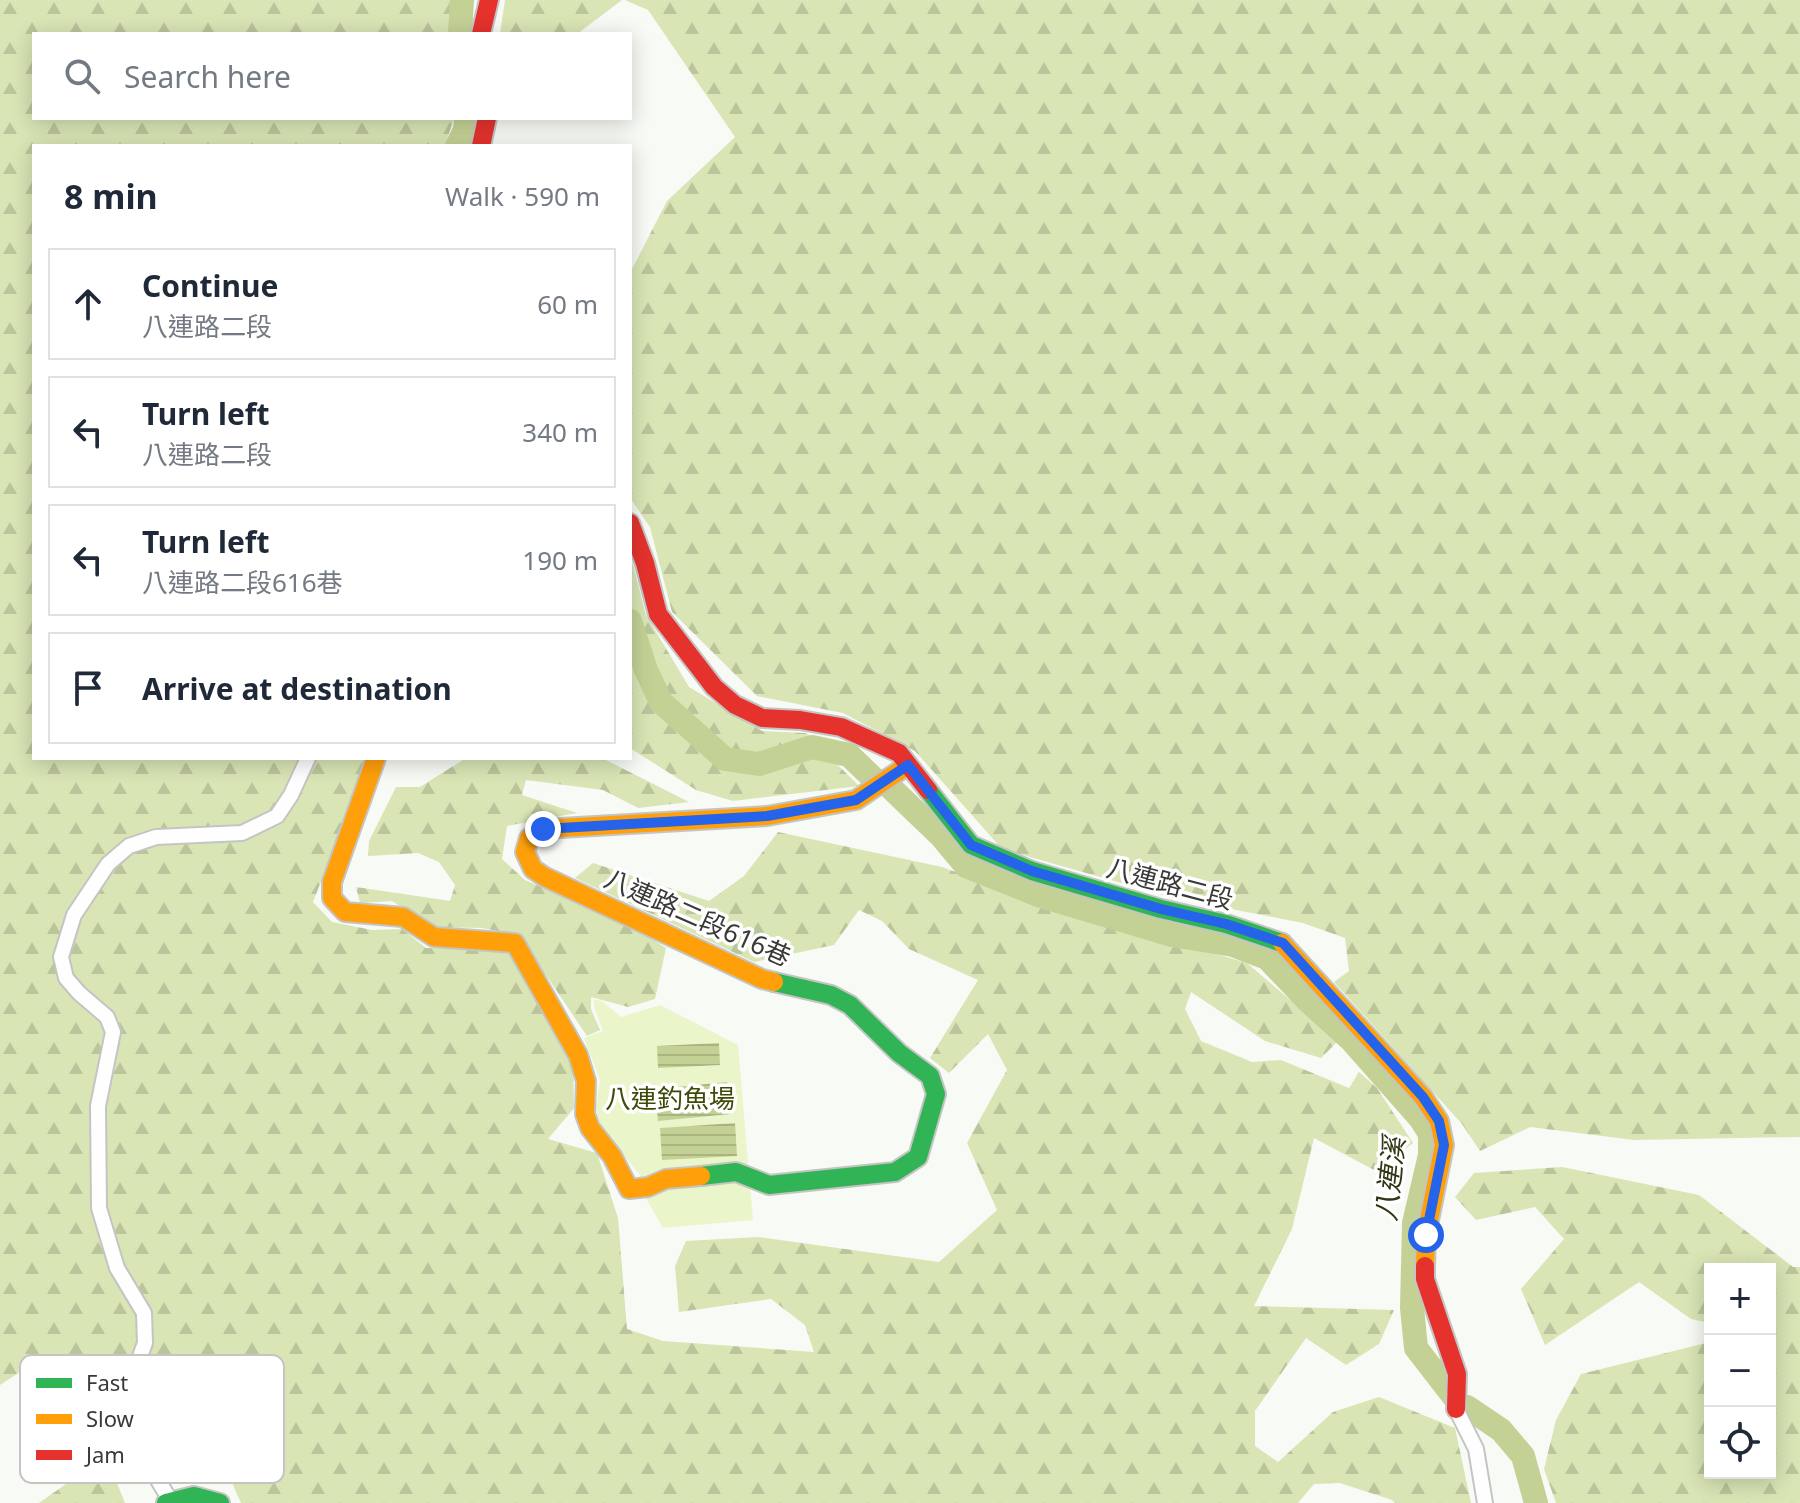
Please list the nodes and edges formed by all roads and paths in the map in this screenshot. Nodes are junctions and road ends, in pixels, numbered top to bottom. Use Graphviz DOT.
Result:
graph roads {
  1 [pos="489,0"];
  2 [pos="481,32"];
  3 [pos="487,120"];
  4 [pos="481,144"];
  5 [pos="632,528"];
  6 [pos="307,760"];
  7 [pos="375,760"];
  8 [pos="908,765"];
  9 [pos="141,1355"];
  10 [pos="1456,1409"];
  11 [pos="157,1483"];
  12 [pos="168,1502"];
  13 [pos="220,1503"];
  14 [pos="1485,1503"];
  1 -- 2 [label="street"];
  3 -- 4 [label="street"];
  5 -- 8 [label="street, 八連路二段"];
  6 -- 9 [label="street"];
  7 -- 8 [label="street, 八連路二段616巷"];
  8 -- 10 [label="street, 八連路二段"];
  10 -- 14 [label="street, 八連路二段"];
  11 -- 12 [label="street"];
  12 -- 13 [label="street"];
}
